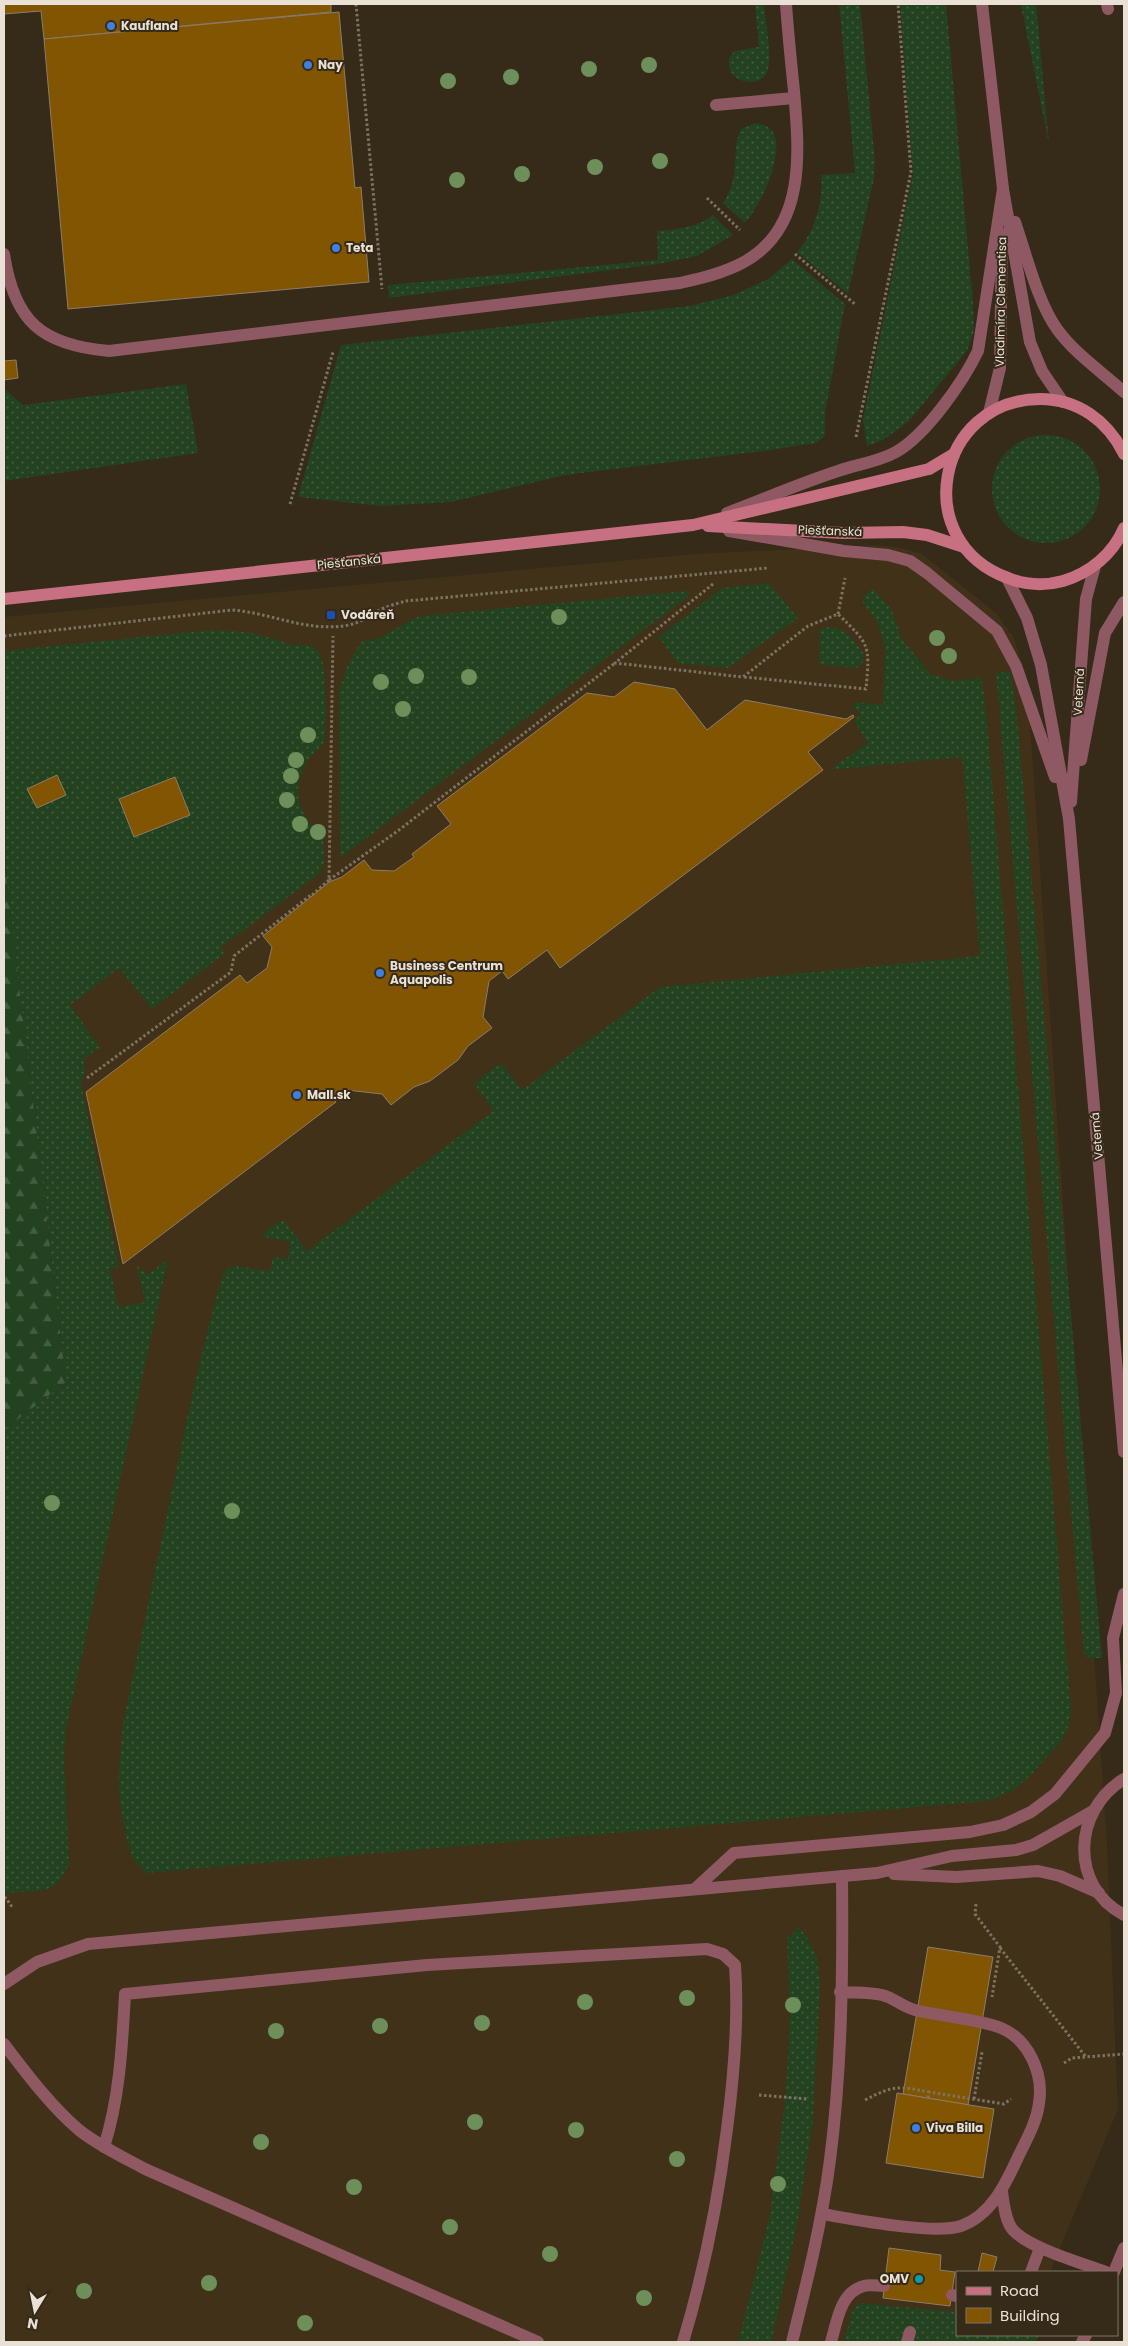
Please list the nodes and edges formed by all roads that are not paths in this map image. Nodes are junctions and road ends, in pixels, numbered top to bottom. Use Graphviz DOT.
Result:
graph roads {
  1 [pos="786,4"];
  2 [pos="982,4"];
  3 [pos="794,98"];
  4 [pos="716,105"];
  5 [pos="1003,189"];
  6 [pos="4,254"];
  7 [pos="1124,392"];
  8 [pos="1063,402"];
  9 [pos="989,413"];
  10 [pos="954,454"];
  11 [pos="1124,454"];
  12 [pos="694,525"];
  13 [pos="1124,528"];
  14 [pos="964,547"];
  15 [pos="1095,566"];
  16 [pos="1006,578"];
  17 [pos="4,599"];
  18 [pos="1124,602"];
  19 [pos="1069,819"];
  20 [pos="1124,1452"];
  21 [pos="1124,1594"];
  22 [pos="1124,1779"];
  23 [pos="1093,1811"];
  24 [pos="876,1873"];
  25 [pos="842,1876"];
  26 [pos="695,1889"];
  27 [pos="1099,1893"];
  28 [pos="1124,1915"];
  29 [pos="4,1984"];
  30 [pos="840,1992"];
  31 [pos="4,2044"];
  32 [pos="104,2147"];
  33 [pos="1002,2192"];
  34 [pos="822,2214"];
  35 [pos="1040,2248"];
  36 [pos="1124,2248"];
  37 [pos="1031,2271"];
  38 [pos="1103,2271"];
  39 [pos="1114,2271"];
  40 [pos="884,2286"];
  41 [pos="538,2342"];
  42 [pos="683,2342"];
  43 [pos="792,2342"];
  44 [pos="831,2342"];
  1 -- 3 [label="street"];
  2 -- 5 [label="street, Vladimíra Clementisa"];
  3 -- 4 [label="street"];
  3 -- 6 [label="street"];
  5 -- 7 [label="street"];
  5 -- 8 [label="street, Vladimíra Clementisa"];
  5 -- 9 [label="street, Vladimíra Clementisa"];
  5 -- 12 [label="street"];
  8 -- 9 [label="street"];
  8 -- 11 [label="street"];
  9 -- 10 [label="street"];
  10 -- 12 [label="street, Piešťanská"];
  10 -- 14 [label="street"];
  12 -- 14 [label="street, Piešťanská"];
  12 -- 17 [label="street, Piešťanská"];
  12 -- 19 [label="street"];
  13 -- 15 [label="street"];
  14 -- 16 [label="street"];
  15 -- 16 [label="street"];
  15 -- 19 [label="street, Veterná"];
  16 -- 19 [label="street, Veterná"];
  18 -- 19 [label="street"];
  19 -- 20 [label="street, Veterná"];
  21 -- 26 [label="street"];
  22 -- 23 [label="street"];
  23 -- 24 [label="street"];
  23 -- 27 [label="street"];
  24 -- 25 [label="street"];
  24 -- 27 [label="street"];
  25 -- 26 [label="street"];
  25 -- 30 [label="street"];
  26 -- 29 [label="street"];
  27 -- 28 [label="street"];
  30 -- 33 [label="street"];
  30 -- 34 [label="street"];
  31 -- 32 [label="street"];
  32 -- 41 [label="street"];
  32 -- 42 [label="street"];
  33 -- 34 [label="street"];
  33 -- 35 [label="street"];
  34 -- 43 [label="street"];
  35 -- 37 [label="street"];
  35 -- 38 [label="street"];
  36 -- 39 [label="street"];
  40 -- 44 [label="street"];
}
